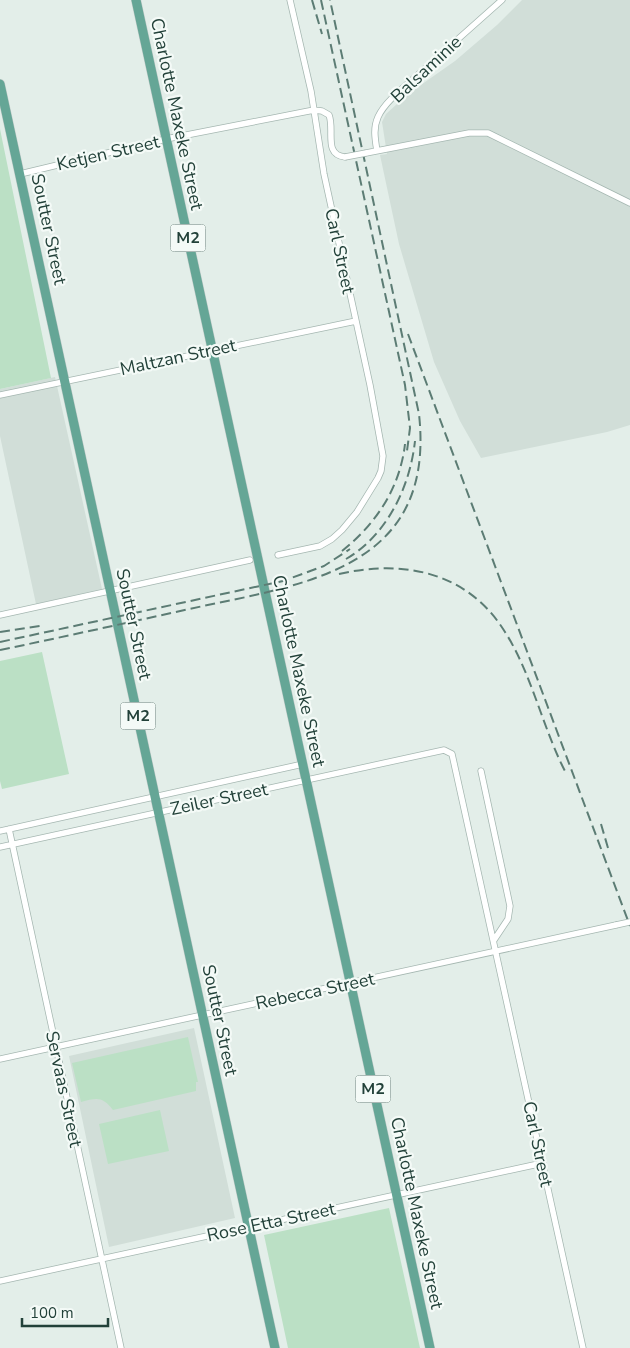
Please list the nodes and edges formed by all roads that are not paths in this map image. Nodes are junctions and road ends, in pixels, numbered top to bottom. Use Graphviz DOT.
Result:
graph roads {
  1 [pos="136,0"];
  2 [pos="290,0"];
  3 [pos="502,0"];
  4 [pos="0,84"];
  5 [pos="314,110"];
  6 [pos="166,139"];
  7 [pos="377,151"];
  8 [pos="20,174"];
  9 [pos="630,203"];
  10 [pos="356,321"];
  11 [pos="212,350"];
  12 [pos="66,380"];
  13 [pos="0,395"];
  14 [pos="278,555"];
  15 [pos="250,560"];
  16 [pos="110,590"];
  17 [pos="0,615"];
  18 [pos="438,752"];
  19 [pos="303,764"];
  20 [pos="481,771"];
  21 [pos="306,780"];
  22 [pos="156,797"];
  23 [pos="159,812"];
  24 [pos="9,829"];
  25 [pos="0,831"];
  26 [pos="13,844"];
  27 [pos="0,847"];
  28 [pos="630,922"];
  29 [pos="494,940"];
  30 [pos="496,952"];
  31 [pos="351,983"];
  32 [pos="203,1016"];
  33 [pos="56,1047"];
  34 [pos="0,1060"];
  35 [pos="543,1162"];
  36 [pos="396,1194"];
  37 [pos="249,1227"];
  38 [pos="101,1258"];
  39 [pos="0,1281"];
  40 [pos="121,1348"];
  41 [pos="275,1348"];
  42 [pos="430,1348"];
  43 [pos="583,1348"];
  1 -- 6 [label="main road, Charlotte Maxeke Street / M2"];
  2 -- 5 [label="street, Carl Street"];
  3 -- 7 [label="street, Balsaminie"];
  4 -- 8 [label="main road, Soutter Street / M2"];
  5 -- 6 [label="street, Ketjen Street"];
  5 -- 7 [label="street, bridge"];
  5 -- 10 [label="street, Carl Street"];
  6 -- 8 [label="street, Ketjen Street"];
  6 -- 11 [label="main road, Charlotte Maxeke Street / M2"];
  7 -- 9 [label="street"];
  8 -- 12 [label="main road, Soutter Street / M2"];
  10 -- 11 [label="street, Maltzan Street"];
  10 -- 14 [label="street, Carl Street"];
  11 -- 12 [label="street, Maltzan Street"];
  11 -- 19 [label="main road, Charlotte Maxeke Street / M2"];
  12 -- 13 [label="street, Maltzan Street"];
  12 -- 16 [label="main road, Soutter Street / M2"];
  15 -- 16 [label="street"];
  16 -- 17 [label="street"];
  16 -- 22 [label="main road, Soutter Street / M2"];
  18 -- 21 [label="street, Zeiler Street"];
  18 -- 29 [label="street, Carl Street"];
  19 -- 21 [label="main road, Charlotte Maxeke Street / M2"];
  19 -- 22 [label="street, Zeiler Street"];
  20 -- 29 [label="street"];
  21 -- 23 [label="street, Zeiler Street"];
  21 -- 31 [label="main road, Charlotte Maxeke Street / M2"];
  22 -- 23 [label="main road, Soutter Street / M2"];
  22 -- 24 [label="street, Zeiler Street"];
  23 -- 26 [label="street, Zeiler Street"];
  23 -- 32 [label="main road, Soutter Street / M2"];
  24 -- 25 [label="street, Zeiler Street"];
  24 -- 26 [label="street, Servaas Street"];
  26 -- 27 [label="street, Zeiler Street"];
  26 -- 33 [label="street, Servaas Street"];
  28 -- 30 [label="street, Rebecca Street, bridge"];
  29 -- 30 [label="street, Carl Street"];
  30 -- 31 [label="street, Rebecca Street"];
  30 -- 35 [label="street, Carl Street"];
  31 -- 32 [label="street, Rebecca Street"];
  31 -- 36 [label="main road, Charlotte Maxeke Street / M2"];
  32 -- 33 [label="street, Rebecca Street"];
  32 -- 37 [label="main road, Soutter Street / M2"];
  33 -- 34 [label="street, Rebecca Street"];
  33 -- 38 [label="street, Servaas Street"];
  35 -- 36 [label="street, Rose Etta Street"];
  35 -- 43 [label="street, Carl Street"];
  36 -- 37 [label="street, Rose Etta Street"];
  36 -- 42 [label="main road, Charlotte Maxeke Street / M2"];
  37 -- 38 [label="street, Rose Etta Street"];
  37 -- 41 [label="main road, Soutter Street / M2"];
  38 -- 39 [label="street, Rose Etta Street"];
  38 -- 40 [label="street, Servaas Street"];
}
